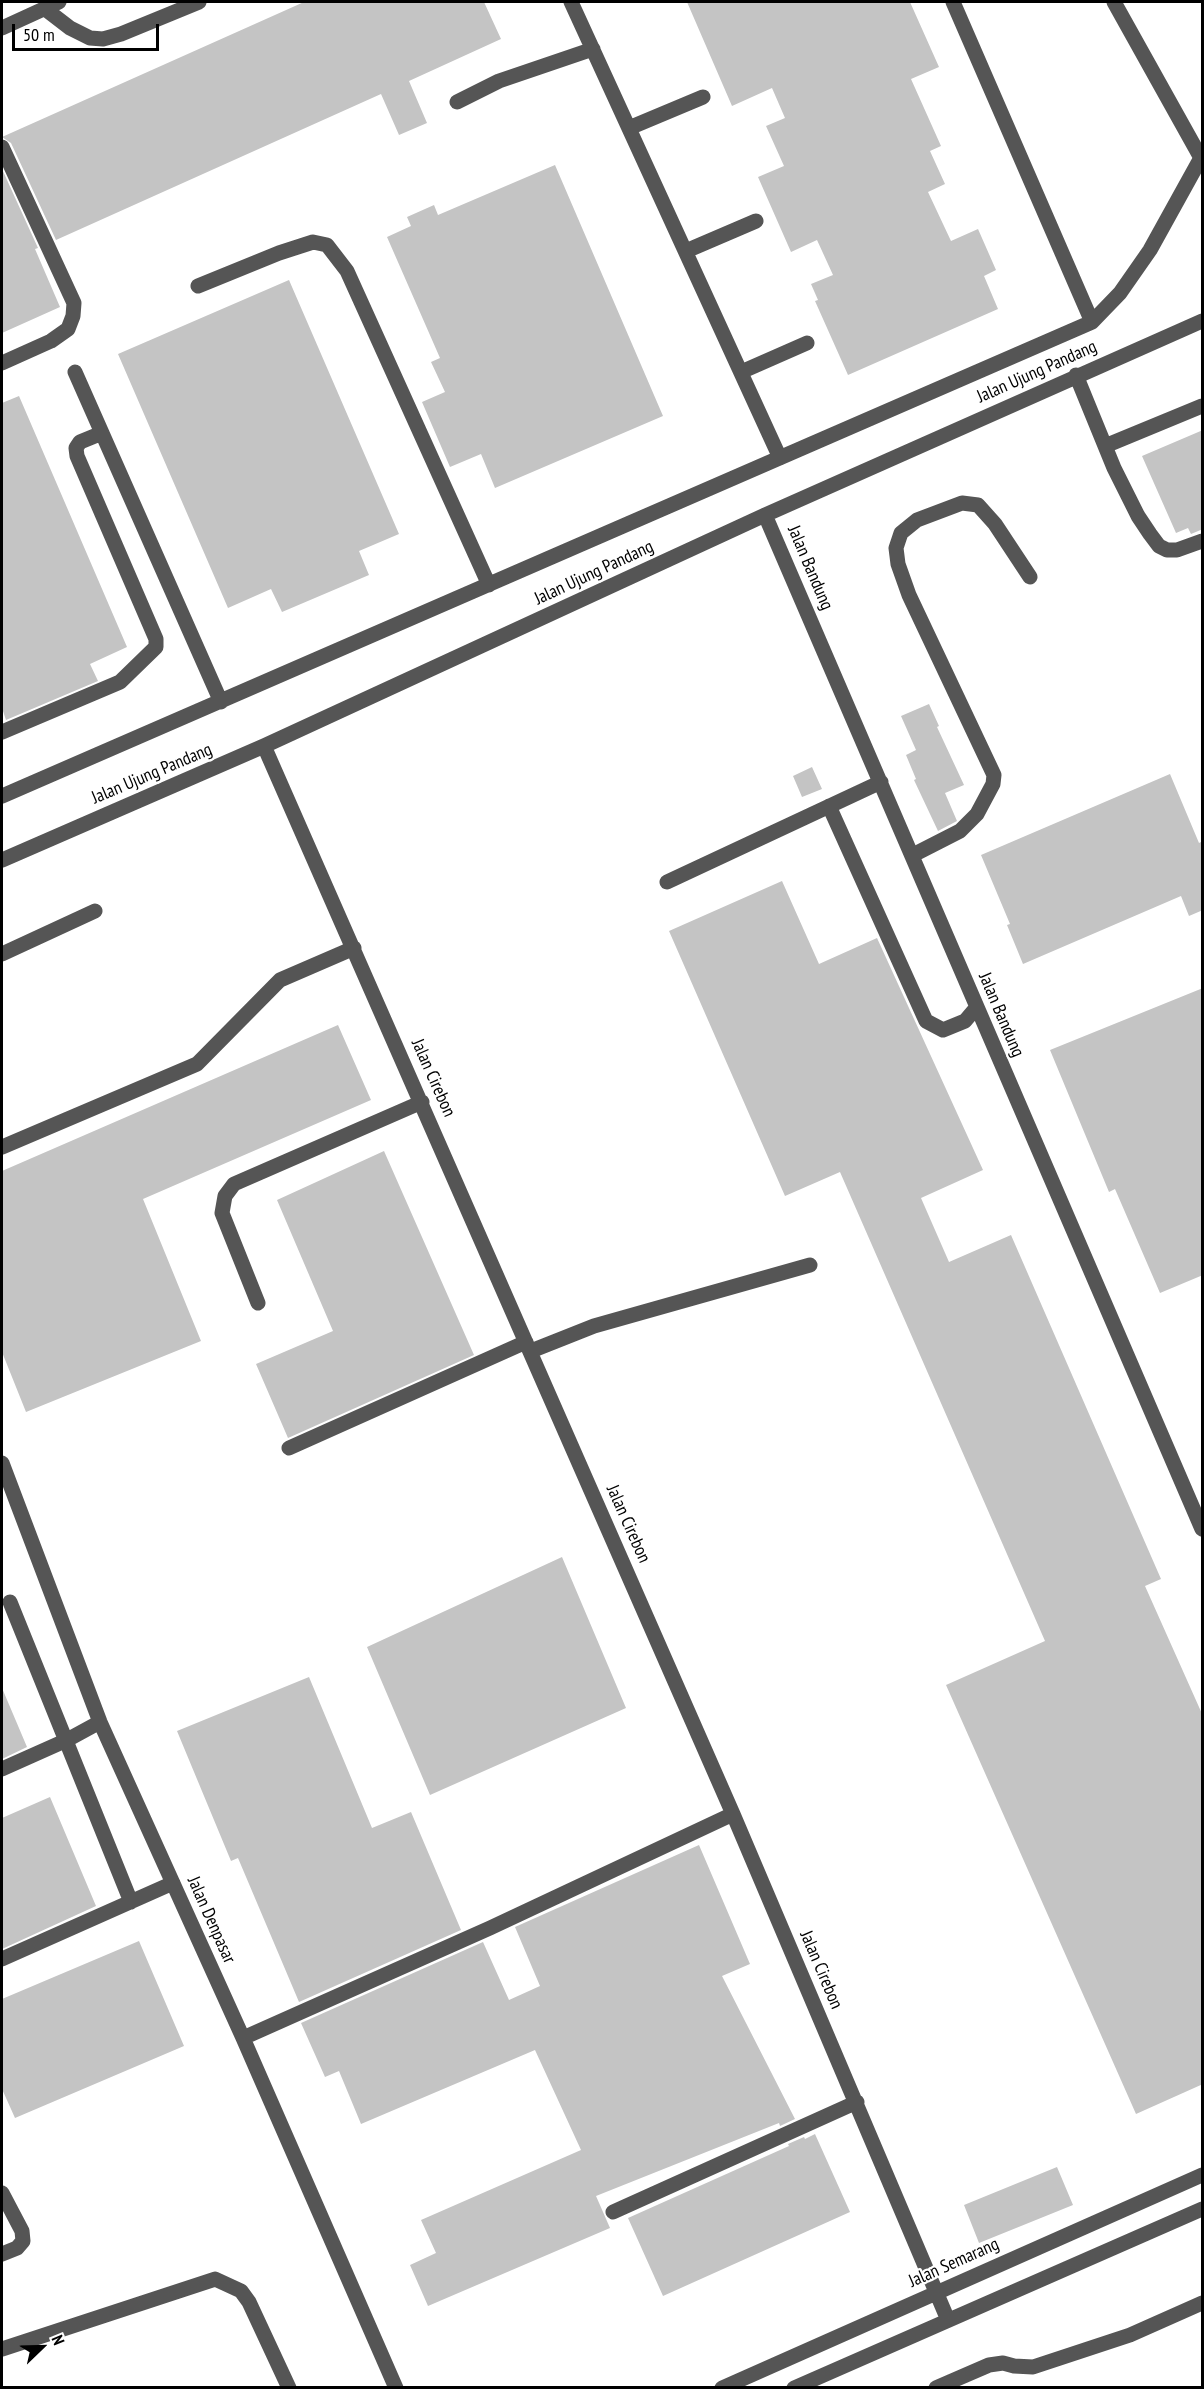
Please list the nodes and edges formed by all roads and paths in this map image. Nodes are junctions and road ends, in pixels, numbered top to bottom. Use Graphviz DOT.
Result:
graph roads {
  1 [pos="59,2"];
  2 [pos="199,2"];
  3 [pos="571,2"];
  4 [pos="952,2"];
  5 [pos="1114,2"];
  6 [pos="44,8"];
  7 [pos="2,28"];
  8 [pos="593,49"];
  9 [pos="703,97"];
  10 [pos="457,102"];
  11 [pos="629,128"];
  12 [pos="2,147"];
  13 [pos="1202,157"];
  14 [pos="756,221"];
  15 [pos="686,251"];
  16 [pos="198,286"];
  17 [pos="1203,321"];
  18 [pos="1092,322"];
  19 [pos="807,343"];
  20 [pos="2,363"];
  21 [pos="75,372"];
  22 [pos="741,372"];
  23 [pos="1076,375"];
  24 [pos="1203,406"];
  25 [pos="102,433"];
  26 [pos="1105,446"];
  27 [pos="780,458"];
  28 [pos="765,514"];
  29 [pos="1203,541"];
  30 [pos="1030,577"];
  31 [pos="489,585"];
  32 [pos="221,702"];
  33 [pos="2,732"];
  34 [pos="264,746"];
  35 [pos="881,782"];
  36 [pos="2,796"];
  37 [pos="830,806"];
  38 [pos="913,855"];
  39 [pos="2,861"];
  40 [pos="667,882"];
  41 [pos="95,911"];
  42 [pos="354,948"];
  43 [pos="2,954"];
  44 [pos="976,1008"];
  45 [pos="422,1101"];
  46 [pos="2,1148"];
  47 [pos="810,1264"];
  48 [pos="258,1303"];
  49 [pos="528,1346"];
  50 [pos="290,1448"];
  51 [pos="2,1464"];
  52 [pos="1203,1529"];
  53 [pos="10,1602"];
  54 [pos="100,1722"];
  55 [pos="67,1740"];
  56 [pos="2,1769"];
  57 [pos="734,1814"];
  58 [pos="173,1883"];
  59 [pos="131,1902"];
  60 [pos="2,1959"];
  61 [pos="243,2038"];
  62 [pos="857,2102"];
  63 [pos="1203,2175"];
  64 [pos="2,2193"];
  65 [pos="1203,2209"];
  66 [pos="613,2212"];
  67 [pos="2,2254"];
  68 [pos="936,2293"];
  69 [pos="1203,2303"];
  70 [pos="948,2320"];
  71 [pos="2,2349"];
  72 [pos="288,2388"];
  73 [pos="396,2388"];
  74 [pos="722,2388"];
  75 [pos="794,2388"];
  76 [pos="936,2388"];
  1 -- 6 [label="street"];
  2 -- 6 [label="street"];
  3 -- 8 [label="street"];
  4 -- 18 [label="street"];
  5 -- 13 [label="street"];
  6 -- 7 [label="street"];
  8 -- 10 [label="street"];
  8 -- 11 [label="street"];
  9 -- 11 [label="street"];
  11 -- 15 [label="street"];
  12 -- 20 [label="street"];
  13 -- 18 [label="street"];
  14 -- 15 [label="street"];
  15 -- 22 [label="street"];
  16 -- 31 [label="street"];
  17 -- 23 [label="street, Jalan Ujung Pandang"];
  18 -- 27 [label="street"];
  19 -- 22 [label="street"];
  21 -- 25 [label="street"];
  22 -- 27 [label="street"];
  23 -- 26 [label="street"];
  23 -- 28 [label="street, Jalan Ujung Pandang"];
  24 -- 26 [label="street"];
  25 -- 32 [label="street"];
  25 -- 33 [label="street"];
  26 -- 29 [label="street"];
  27 -- 31 [label="street"];
  28 -- 34 [label="street, Jalan Ujung Pandang"];
  28 -- 35 [label="street, Jalan Bandung"];
  30 -- 38 [label="street"];
  31 -- 32 [label="street"];
  32 -- 36 [label="street"];
  34 -- 39 [label="street, Jalan Ujung Pandang"];
  34 -- 42 [label="street, Jalan Cirebon"];
  35 -- 37 [label="street"];
  35 -- 38 [label="street, Jalan Bandung"];
  37 -- 40 [label="street"];
  37 -- 44 [label="street"];
  38 -- 44 [label="street, Jalan Bandung"];
  41 -- 43 [label="street"];
  42 -- 45 [label="street, Jalan Cirebon"];
  42 -- 46 [label="street"];
  44 -- 52 [label="street, Jalan Bandung"];
  45 -- 48 [label="street"];
  45 -- 49 [label="street, Jalan Cirebon"];
  47 -- 49 [label="street"];
  49 -- 50 [label="street"];
  49 -- 57 [label="street, Jalan Cirebon"];
  51 -- 54 [label="street, Jalan Denpasar"];
  53 -- 55 [label="street"];
  54 -- 55 [label="street"];
  54 -- 58 [label="street, Jalan Denpasar"];
  55 -- 56 [label="street"];
  55 -- 59 [label="street"];
  57 -- 61 [label="street"];
  57 -- 62 [label="street, Jalan Cirebon"];
  58 -- 59 [label="street"];
  58 -- 61 [label="street, Jalan Denpasar"];
  59 -- 60 [label="street"];
  61 -- 73 [label="street, Jalan Denpasar"];
  62 -- 66 [label="street"];
  62 -- 68 [label="street, Jalan Cirebon"];
  63 -- 68 [label="street, Jalan Semarang"];
  64 -- 67 [label="street"];
  65 -- 70 [label="street"];
  68 -- 70 [label="street, Jalan Cirebon"];
  68 -- 74 [label="street, Jalan Semarang"];
  69 -- 76 [label="street"];
  70 -- 75 [label="street"];
  71 -- 72 [label="street"];
}
